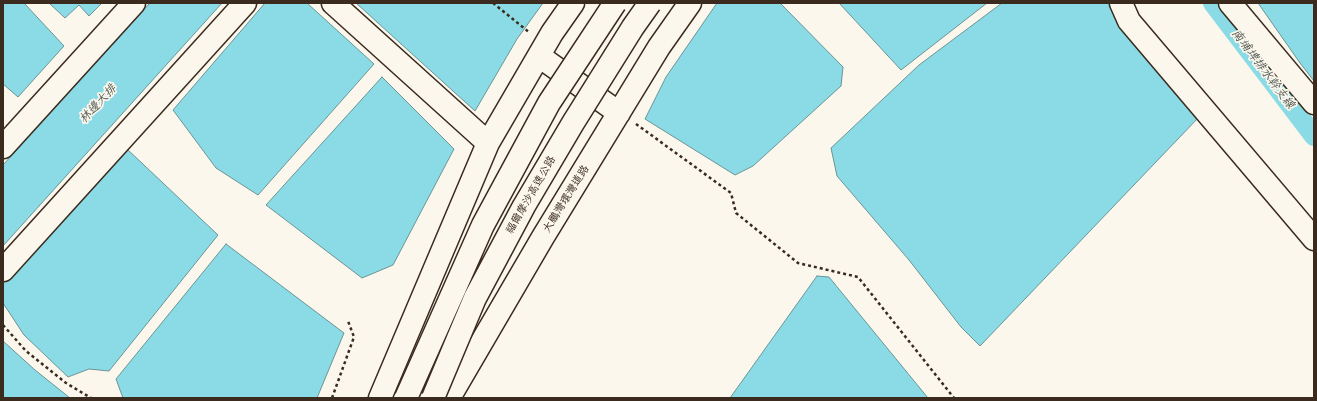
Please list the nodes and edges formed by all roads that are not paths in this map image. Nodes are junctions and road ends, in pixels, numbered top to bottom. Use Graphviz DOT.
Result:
graph roads {
  1 [pos="134,3"];
  2 [pos="245,3"];
  3 [pos="333,3"];
  4 [pos="573,3"];
  5 [pos="614,3"];
  6 [pos="650,3"];
  7 [pos="690,3"];
  8 [pos="1121,3"];
  9 [pos="1230,3"];
  10 [pos="539,56"];
  11 [pos="1314,103"];
  12 [pos="619,112"];
  13 [pos="488,143"];
  14 [pos="3,147"];
  15 [pos="1314,239"];
  16 [pos="3,270"];
  17 [pos="380,398"];
  18 [pos="406,398"];
  19 [pos="434,398"];
  20 [pos="449,398"];
  1 -- 14 [label="main road"];
  2 -- 16 [label="main road"];
  3 -- 13 [label="main road"];
  4 -- 10 [label="main road"];
  5 -- 18 [label="main road, bridge"];
  6 -- 19 [label="main road, 福爾摩沙高速公路, bridge"];
  7 -- 12 [label="main road, 大鵬灣環灣道路"];
  8 -- 15 [label="main road"];
  9 -- 11 [label="main road"];
  10 -- 12 [label="main road"];
  10 -- 13 [label="main road"];
  12 -- 20 [label="main road, 大鵬灣環灣道路"];
  13 -- 17 [label="main road"];
}
